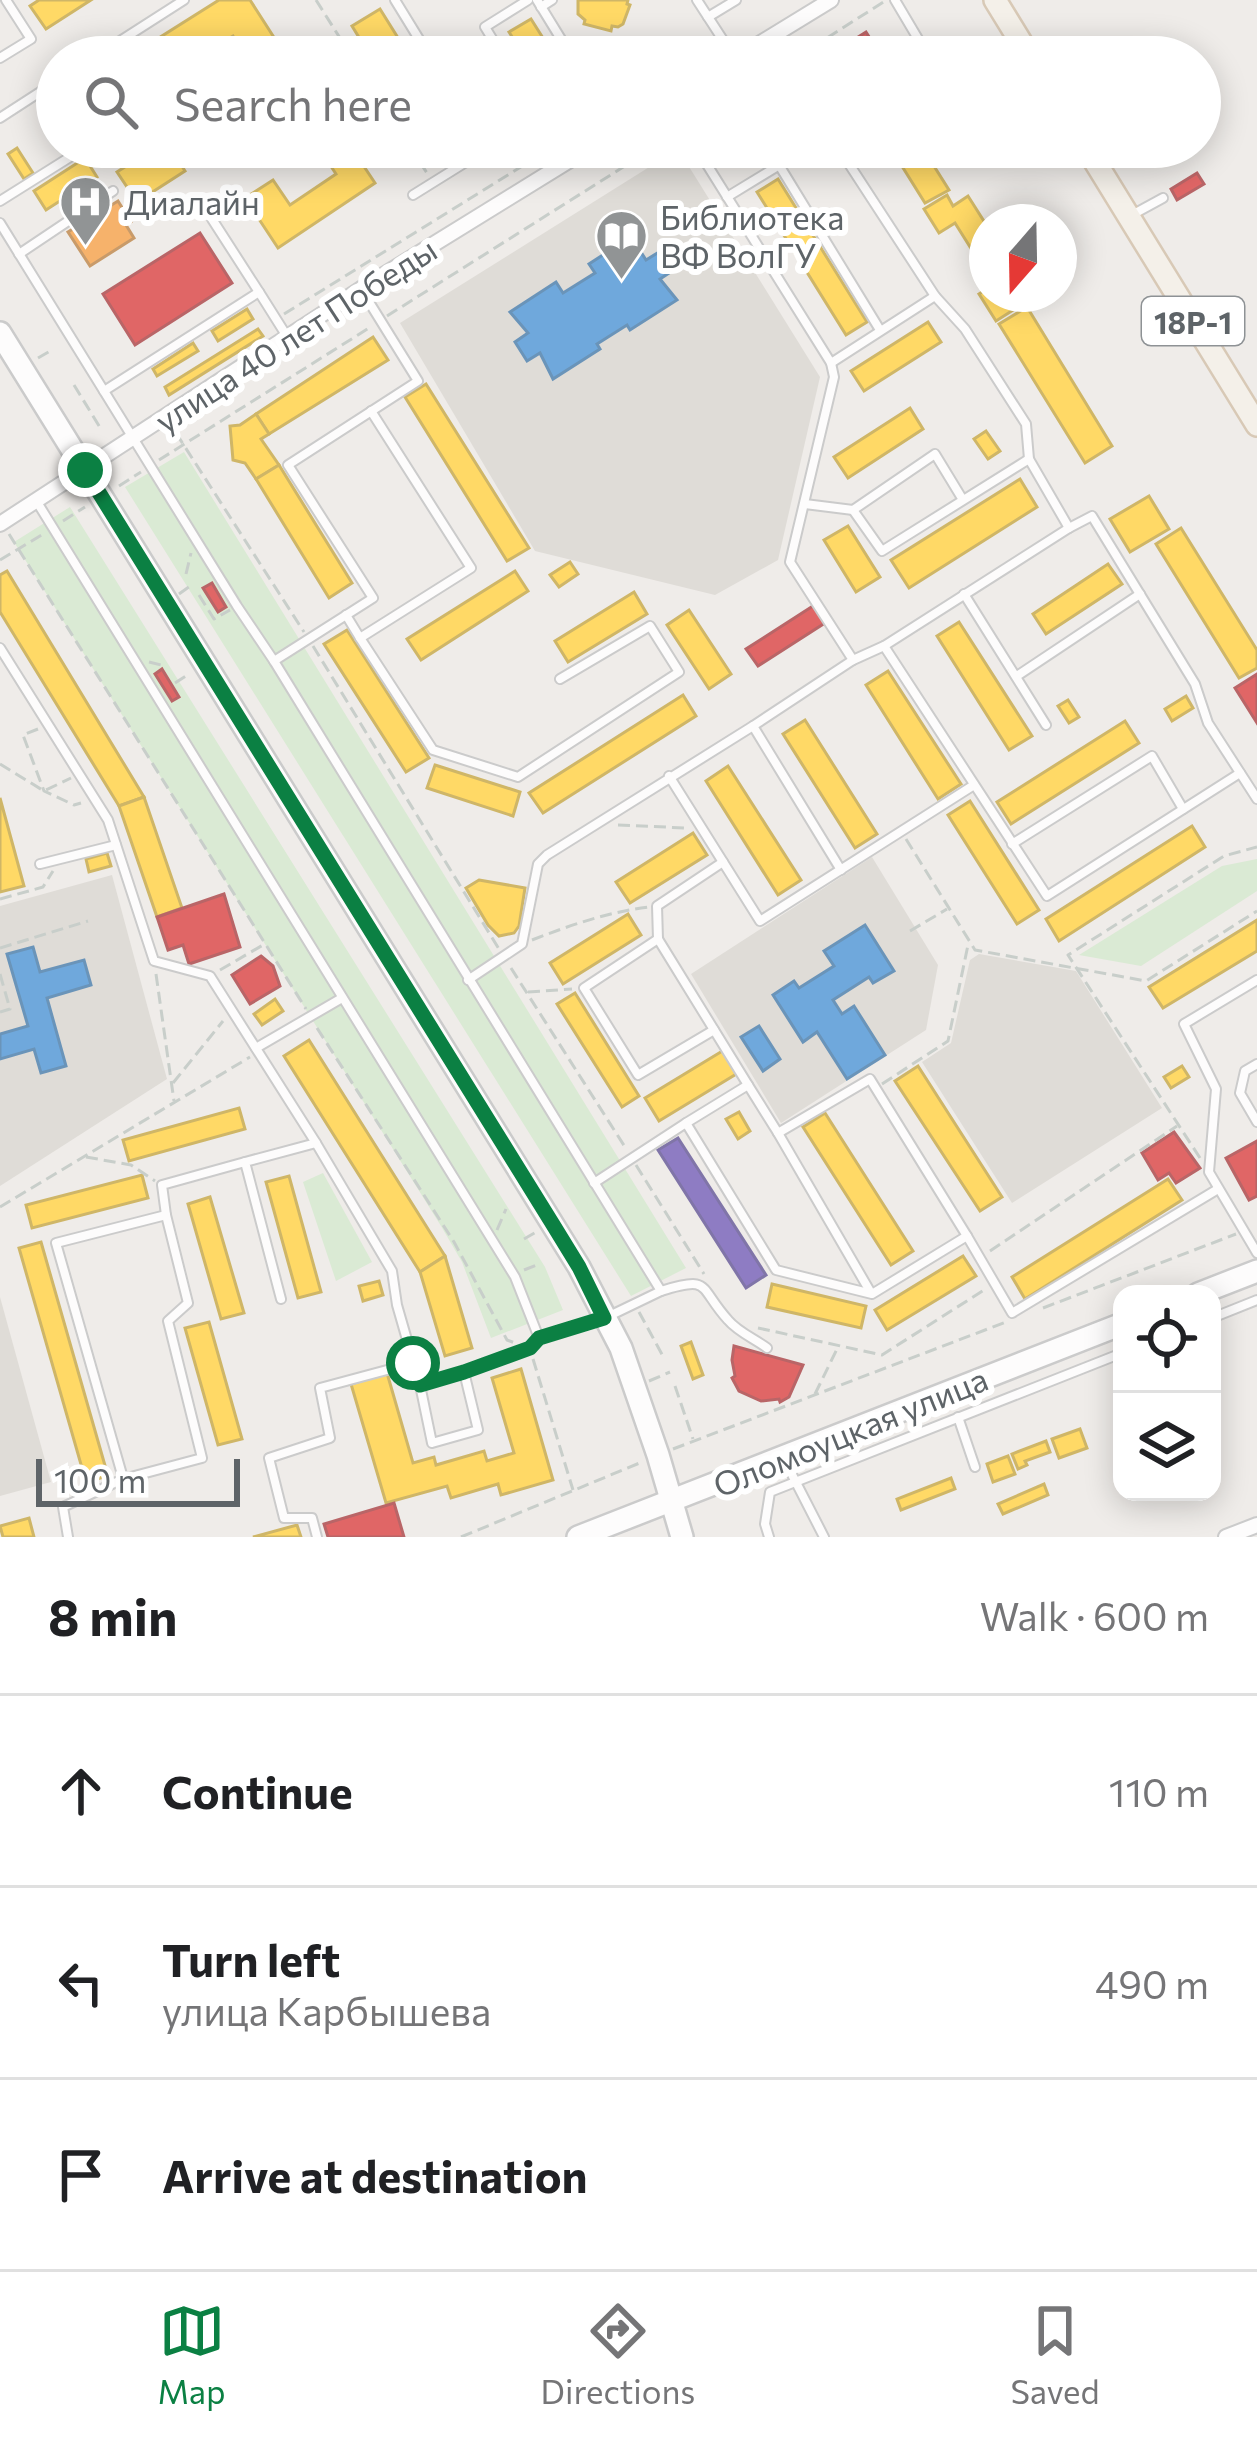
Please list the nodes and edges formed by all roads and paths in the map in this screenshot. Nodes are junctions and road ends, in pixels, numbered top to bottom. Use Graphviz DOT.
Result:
graph roads {
  1 [pos="184,0"];
  2 [pos="316,0"];
  3 [pos="394,0"];
  4 [pos="552,0"];
  5 [pos="697,0"];
  6 [pos="736,0"];
  7 [pos="831,0"];
  8 [pos="891,0"];
  9 [pos="995,0"];
  10 [pos="11,2"];
  11 [pos="535,2"];
  12 [pos="708,17"];
  13 [pos="128,36"];
  14 [pos="339,36"];
  15 [pos="417,36"];
  16 [pos="490,36"];
  17 [pos="558,36"];
  18 [pos="721,36"];
  19 [pos="771,36"];
  20 [pos="832,36"];
  21 [pos="915,36"];
  22 [pos="1017,36"];
  23 [pos="0,58"];
  24 [pos="36,95"];
  25 [pos="0,118"];
  26 [pos="53,168"];
  27 [pos="424,168"];
  28 [pos="456,168"];
  29 [pos="519,168"];
  30 [pos="557,168"];
  31 [pos="622,168"];
  32 [pos="709,168"];
  33 [pos="774,168"];
  34 [pos="781,168"];
  35 [pos="852,168"];
  36 [pos="1099,168"];
  37 [pos="433,182"];
  38 [pos="113,191"];
  39 [pos="413,195"];
  40 [pos="727,197"];
  41 [pos="1163,197"];
  42 [pos="0,201"];
  43 [pos="1129,217"];
  44 [pos="212,219"];
  45 [pos="0,223"];
  46 [pos="19,254"];
  47 [pos="361,289"];
  48 [pos="259,292"];
  49 [pos="935,296"];
  50 [pos="276,319"];
  51 [pos="380,320"];
  52 [pos="880,330"];
  53 [pos="0,333"];
  54 [pos="288,338"];
  55 [pos="831,363"];
  56 [pos="74,385"];
  57 [pos="104,391"];
  58 [pos="371,411"];
  59 [pos="1257,424"];
  60 [pos="101,429"];
  61 [pos="176,433"];
  62 [pos="134,438"];
  63 [pos="184,445"];
  64 [pos="1029,459"];
  65 [pos="151,466"];
  66 [pos="85,470"];
  67 [pos="101,497"];
  68 [pos="963,500"];
  69 [pos="37,502"];
  70 [pos="805,504"];
  71 [pos="854,510"];
  72 [pos="0,524"];
  73 [pos="53,528"];
  74 [pos="1069,528"];
  75 [pos="194,537"];
  76 [pos="0,560"];
  77 [pos="186,574"];
  78 [pos="964,594"];
  79 [pos="1141,594"];
  80 [pos="199,595"];
  81 [pos="237,606"];
  82 [pos="346,615"];
  83 [pos="308,638"];
  84 [pos="360,638"];
  85 [pos="884,646"];
  86 [pos="0,648"];
  87 [pos="853,660"];
  88 [pos="274,661"];
  89 [pos="1017,676"];
  90 [pos="560,679"];
  91 [pos="48,724"];
  92 [pos="1046,725"];
  93 [pos="753,726"];
  94 [pos="0,764"];
  95 [pos="1240,773"];
  96 [pos="79,774"];
  97 [pos="669,776"];
  98 [pos="974,785"];
  99 [pos="44,791"];
  100 [pos="94,798"];
  101 [pos="1257,799"];
  102 [pos="1184,808"];
  103 [pos="593,824"];
  104 [pos="700,828"];
  105 [pos="902,832"];
  106 [pos="1012,844"];
  107 [pos="116,845"];
  108 [pos="1257,848"];
  109 [pos="60,860"];
  110 [pos="723,862"];
  111 [pos="40,865"];
  112 [pos="841,870"];
  113 [pos="0,899"];
  114 [pos="657,906"];
  115 [pos="949,908"];
  116 [pos="1257,911"];
  117 [pos="88,921"];
  118 [pos="910,932"];
  119 [pos="658,939"];
  120 [pos="969,941"];
  121 [pos="265,944"];
  122 [pos="521,944"];
  123 [pos="0,948"];
  124 [pos="504,956"];
  125 [pos="154,962"];
  126 [pos="1079,969"];
  127 [pos="0,974"];
  128 [pos="210,976"];
  129 [pos="468,980"];
  130 [pos="1257,980"];
  131 [pos="584,988"];
  132 [pos="526,992"];
  133 [pos="342,998"];
  134 [pos="231,1011"];
  135 [pos="0,1012"];
  136 [pos="714,1030"];
  137 [pos="257,1050"];
  138 [pos="1257,1064"];
  139 [pos="172,1085"];
  140 [pos="748,1085"];
  141 [pos="876,1088"];
  142 [pos="174,1103"];
  143 [pos="1257,1122"];
  144 [pos="686,1123"];
  145 [pos="1179,1125"];
  146 [pos="778,1133"];
  147 [pos="316,1143"];
  148 [pos="84,1157"];
  149 [pos="632,1158"];
  150 [pos="245,1162"];
  151 [pos="1209,1172"];
  152 [pos="593,1183"];
  153 [pos="162,1185"];
  154 [pos="1218,1189"];
  155 [pos="0,1207"];
  156 [pos="506,1209"];
  157 [pos="166,1215"];
  158 [pos="967,1236"];
  159 [pos="493,1242"];
  160 [pos="1257,1252"];
  161 [pos="980,1257"];
  162 [pos="539,1264"];
  163 [pos="1257,1271"];
  164 [pos="513,1275"];
  165 [pos="996,1282"];
  166 [pos="1221,1285"];
  167 [pos="712,1286"];
  168 [pos="661,1292"];
  169 [pos="872,1294"];
  170 [pos="281,1299"];
  171 [pos="1257,1300"];
  172 [pos="634,1304"];
  173 [pos="1221,1314"];
  174 [pos="604,1318"];
  175 [pos="755,1328"];
  176 [pos="1113,1328"];
  177 [pos="539,1338"];
  178 [pos="838,1346"];
  179 [pos="767,1348"];
  180 [pos="1113,1357"];
  181 [pos="664,1358"];
  182 [pos="413,1363"];
  183 [pos="464,1372"];
  184 [pos="670,1372"];
  185 [pos="420,1385"];
  186 [pos="635,1386"];
  187 [pos="675,1386"];
  188 [pos="958,1417"];
  189 [pos="693,1440"];
  190 [pos="658,1454"];
  191 [pos="783,1456"];
  192 [pos="975,1467"];
  193 [pos="123,1479"];
  194 [pos="795,1482"];
  195 [pos="671,1502"];
  196 [pos="1257,1526"];
  197 [pos="68,1537"];
  198 [pos="317,1537"];
  199 [pos="461,1537"];
  200 [pos="578,1537"];
  201 [pos="682,1537"];
  202 [pos="770,1537"];
  203 [pos="824,1537"];
  204 [pos="1227,1537"];
  1 -- 13 [label="lane"];
  2 -- 14 [label="path"];
  3 -- 15 [label="lane"];
  4 -- 11 [label="lane"];
  5 -- 12 [label="lane"];
  6 -- 12 [label="lane"];
  7 -- 19 [label="street"];
  8 -- 20 [label="path"];
  8 -- 21 [label="lane"];
  9 -- 22 [label="main road"];
  10 -- 23 [label="lane"];
  11 -- 16 [label="lane"];
  11 -- 17 [label="lane"];
  12 -- 18 [label="lane"];
  24 -- 25 [label="lane"];
  26 -- 42 [label="lane"];
  27 -- 37 [label="path"];
  28 -- 37 [label="lane"];
  29 -- 50 [label="path"];
  30 -- 47 [label="street, улица 40 лет Победы"];
  31 -- 51 [label="path"];
  32 -- 40 [label="lane"];
  33 -- 40 [label="lane"];
  34 -- 52 [label="lane"];
  35 -- 49 [label="lane"];
  36 -- 43 [label="main road, 18Р-1"];
  37 -- 39 [label="lane"];
  38 -- 46 [label="lane"];
  40 -- 55 [label="lane"];
  41 -- 43 [label="lane"];
  43 -- 59 [label="main road, 18Р-1"];
  44 -- 48 [label="lane"];
  45 -- 46 [label="lane"];
  46 -- 57 [label="lane"];
  47 -- 51 [label="lane"];
  47 -- 54 [label="street, улица 40 лет Победы"];
  48 -- 50 [label="lane"];
  48 -- 57 [label="lane"];
  49 -- 52 [label="lane"];
  49 -- 64 [label="lane"];
  50 -- 54 [label="lane"];
  51 -- 58 [label="lane"];
  51 -- 63 [label="path"];
  52 -- 55 [label="lane"];
  53 -- 66 [label="street"];
  54 -- 62 [label="street, улица 40 лет Победы"];
  55 -- 70 [label="lane"];
  56 -- 60 [label="path"];
  57 -- 62 [label="lane"];
  58 -- 82 [label="lane"];
  58 -- 84 [label="lane"];
  61 -- 63 [label="path"];
  62 -- 65 [label="lane"];
  62 -- 66 [label="street, улица 40 лет Победы"];
  63 -- 65 [label="path"];
  63 -- 83 [label="path"];
  64 -- 68 [label="lane"];
  64 -- 74 [label="lane"];
  65 -- 67 [label="path"];
  65 -- 75 [label="lane"];
  66 -- 67 [label="street"];
  66 -- 69 [label="street, улица 40 лет Победы"];
  67 -- 73 [label="path"];
  67 -- 174 [label="street"];
  68 -- 71 [label="lane"];
  68 -- 71 [label="lane"];
  69 -- 72 [label="street, улица 40 лет Победы"];
  69 -- 73 [label="lane"];
  70 -- 71 [label="lane"];
  70 -- 87 [label="lane"];
  73 -- 76 [label="path"];
  73 -- 133 [label="lane"];
  74 -- 78 [label="lane"];
  74 -- 79 [label="lane"];
  75 -- 77 [label="path"];
  75 -- 81 [label="lane"];
  78 -- 85 [label="lane"];
  78 -- 89 [label="lane"];
  79 -- 89 [label="lane"];
  79 -- 95 [label="lane"];
  80 -- 81 [label="path"];
  81 -- 88 [label="lane"];
  82 -- 83 [label="lane"];
  82 -- 84 [label="lane"];
  83 -- 88 [label="lane"];
  83 -- 124 [label="path"];
  84 -- 90 [label="lane"];
  85 -- 87 [label="lane"];
  85 -- 98 [label="lane"];
  86 -- 91 [label="lane"];
  87 -- 93 [label="lane"];
  88 -- 129 [label="lane"];
  89 -- 92 [label="lane"];
  91 -- 96 [label="lane"];
  91 -- 99 [label="path"];
  93 -- 97 [label="lane"];
  93 -- 112 [label="lane"];
  94 -- 99 [label="path"];
  95 -- 101 [label="lane"];
  95 -- 102 [label="lane"];
  96 -- 99 [label="path"];
  96 -- 100 [label="lane"];
  97 -- 103 [label="lane"];
  97 -- 104 [label="lane"];
  98 -- 105 [label="lane"];
  98 -- 106 [label="lane"];
  99 -- 100 [label="path"];
  100 -- 107 [label="lane"];
  102 -- 106 [label="lane"];
  102 -- 106 [label="lane"];
  103 -- 104 [label="path"];
  103 -- 122 [label="lane"];
  104 -- 110 [label="lane"];
  105 -- 112 [label="lane"];
  105 -- 115 [label="path"];
  107 -- 109 [label="lane"];
  107 -- 125 [label="lane"];
  108 -- 126 [label="path"];
  109 -- 111 [label="lane"];
  109 -- 113 [label="path"];
  110 -- 112 [label="lane"];
  110 -- 114 [label="lane"];
  114 -- 119 [label="lane"];
  114 -- 122 [label="path"];
  115 -- 118 [label="path"];
  115 -- 120 [label="path"];
  116 -- 126 [label="path"];
  117 -- 123 [label="path"];
  119 -- 131 [label="lane"];
  119 -- 136 [label="lane"];
  120 -- 126 [label="path"];
  120 -- 141 [label="path"];
  121 -- 128 [label="path"];
  122 -- 124 [label="lane"];
  124 -- 129 [label="lane"];
  124 -- 132 [label="path"];
  125 -- 128 [label="lane"];
  125 -- 139 [label="path"];
  126 -- 145 [label="path"];
  127 -- 135 [label="path"];
  128 -- 134 [label="lane"];
  129 -- 152 [label="lane"];
  130 -- 151 [label="lane"];
  131 -- 132 [label="path"];
  131 -- 136 [label="lane"];
  132 -- 149 [label="path"];
  133 -- 137 [label="lane"];
  133 -- 159 [label="lane"];
  134 -- 137 [label="lane"];
  134 -- 139 [label="path"];
  136 -- 140 [label="lane"];
  137 -- 142 [label="path"];
  137 -- 147 [label="lane"];
  138 -- 143 [label="lane"];
  139 -- 142 [label="path"];
  140 -- 144 [label="lane"];
  140 -- 146 [label="lane"];
  141 -- 146 [label="lane"];
  141 -- 158 [label="lane"];
  142 -- 148 [label="path"];
  144 -- 149 [label="lane"];
  144 -- 169 [label="lane"];
  145 -- 151 [label="path"];
  145 -- 161 [label="path"];
  146 -- 169 [label="lane"];
  147 -- 150 [label="lane"];
  147 -- 182 [label="lane"];
  148 -- 153 [label="path"];
  148 -- 155 [label="path"];
  149 -- 152 [label="lane"];
  149 -- 167 [label="path"];
  150 -- 153 [label="lane"];
  150 -- 170 [label="lane"];
  151 -- 154 [label="lane"];
  152 -- 168 [label="lane"];
  153 -- 157 [label="lane"];
  154 -- 160 [label="lane"];
  154 -- 165 [label="lane"];
  156 -- 159 [label="path"];
  157 -- 193 [label="lane"];
  157 -- 193 [label="lane"];
  158 -- 161 [label="lane"];
  158 -- 169 [label="lane"];
  159 -- 164 [label="lane"];
  161 -- 165 [label="lane"];
  162 -- 164 [label="path"];
  163 -- 166 [label="street"];
  164 -- 177 [label="lane"];
  165 -- 178 [label="path"];
  168 -- 172 [label="lane"];
  168 -- 179 [label="lane"];
  171 -- 173 [label="lane"];
  172 -- 174 [label="lane"];
  172 -- 181 [label="path"];
  174 -- 177 [label="lane"];
  174 -- 186 [label="street"];
  175 -- 178 [label="path"];
  176 -- 191 [label="street, Оломоуцкая улица"];
  177 -- 183 [label="lane"];
  178 -- 189 [label="path"];
  180 -- 188 [label="lane"];
  182 -- 185 [label="lane"];
  182 -- 198 [label="lane"];
  183 -- 185 [label="lane"];
  183 -- 185 [label="lane"];
  184 -- 186 [label="path"];
  186 -- 190 [label="street"];
  187 -- 189 [label="path"];
  188 -- 192 [label="lane"];
  188 -- 194 [label="lane"];
  189 -- 190 [label="path"];
  190 -- 195 [label="street"];
  190 -- 199 [label="path"];
  191 -- 194 [label="lane"];
  191 -- 195 [label="street, Оломоуцкая улица"];
  193 -- 197 [label="lane"];
  194 -- 202 [label="lane"];
  194 -- 203 [label="lane"];
  195 -- 200 [label="street, Оломоуцкая улица"];
  195 -- 201 [label="street"];
  196 -- 204 [label="street"];
}
